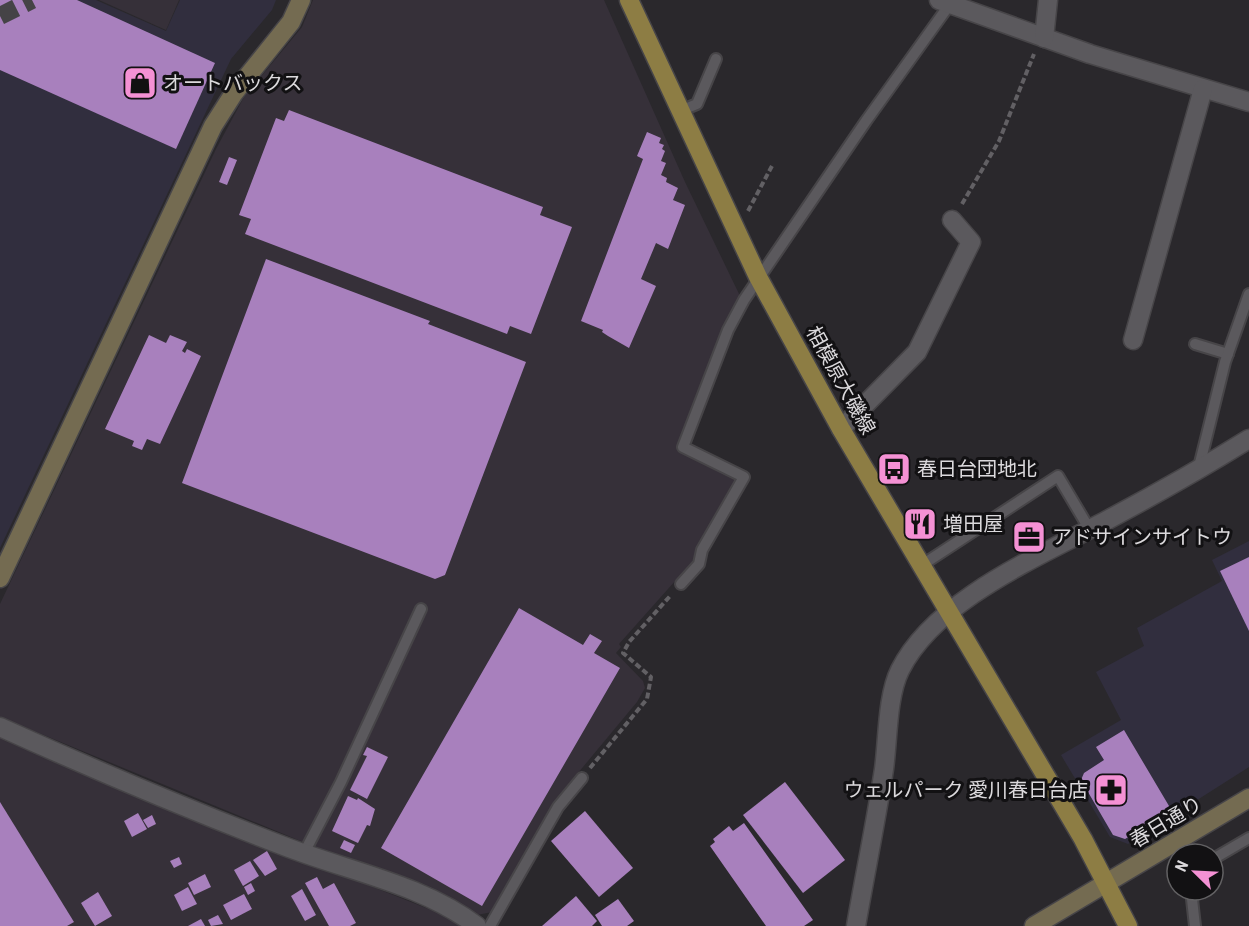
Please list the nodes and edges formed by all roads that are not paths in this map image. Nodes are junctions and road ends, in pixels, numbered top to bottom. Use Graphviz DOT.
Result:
graph roads {
  1 [pos="301,0"];
  2 [pos="629,0"];
  3 [pos="1048,0"];
  4 [pos="944,2"];
  5 [pos="1044,38"];
  6 [pos="716,59"];
  7 [pos="1203,89"];
  8 [pos="1249,102"];
  9 [pos="680,111"];
  10 [pos="952,220"];
  11 [pos="758,277"];
  12 [pos="1249,294"];
  13 [pos="1132,340"];
  14 [pos="1195,344"];
  15 [pos="1228,354"];
  16 [pos="841,429"];
  17 [pos="1249,439"];
  18 [pos="1197,471"];
  19 [pos="1090,530"];
  20 [pos="922,565"];
  21 [pos="0,578"];
  22 [pos="681,584"];
  23 [pos="421,609"];
  24 [pos="949,609"];
  25 [pos="0,727"];
  26 [pos="582,778"];
  27 [pos="1249,798"];
  28 [pos="1249,838"];
  29 [pos="1225,852"];
  30 [pos="304,853"];
  31 [pos="1107,884"];
  32 [pos="1192,902"];
  33 [pos="477,926"];
  34 [pos="490,926"];
  35 [pos="856,926"];
  36 [pos="1034,926"];
  37 [pos="1128,926"];
  38 [pos="1195,926"];
  1 -- 21 [label="street"];
  2 -- 9 [label="main road, 相模原大磯線"];
  3 -- 5 [label="street"];
  4 -- 5 [label="street"];
  4 -- 11 [label="lane"];
  5 -- 7 [label="street"];
  6 -- 9 [label="lane"];
  7 -- 8 [label="street"];
  7 -- 13 [label="street"];
  9 -- 11 [label="main road, 相模原大磯線"];
  10 -- 16 [label="street"];
  11 -- 16 [label="main road, 相模原大磯線"];
  11 -- 22 [label="lane"];
  12 -- 15 [label="lane"];
  14 -- 15 [label="lane"];
  15 -- 18 [label="lane"];
  16 -- 20 [label="main road, 相模原大磯線"];
  17 -- 18 [label="street"];
  18 -- 19 [label="street"];
  19 -- 20 [label="lane"];
  19 -- 24 [label="street"];
  20 -- 24 [label="main road, 相模原大磯線"];
  23 -- 30 [label="lane"];
  24 -- 31 [label="main road, 相模原大磯線"];
  24 -- 35 [label="street"];
  25 -- 30 [label="street"];
  26 -- 34 [label="lane"];
  27 -- 31 [label="street, 春日通り"];
  28 -- 29 [label="lane"];
  30 -- 33 [label="street"];
  31 -- 36 [label="street, 春日通り"];
  31 -- 37 [label="main road, 相模原大磯線"];
  32 -- 38 [label="lane"];
}
